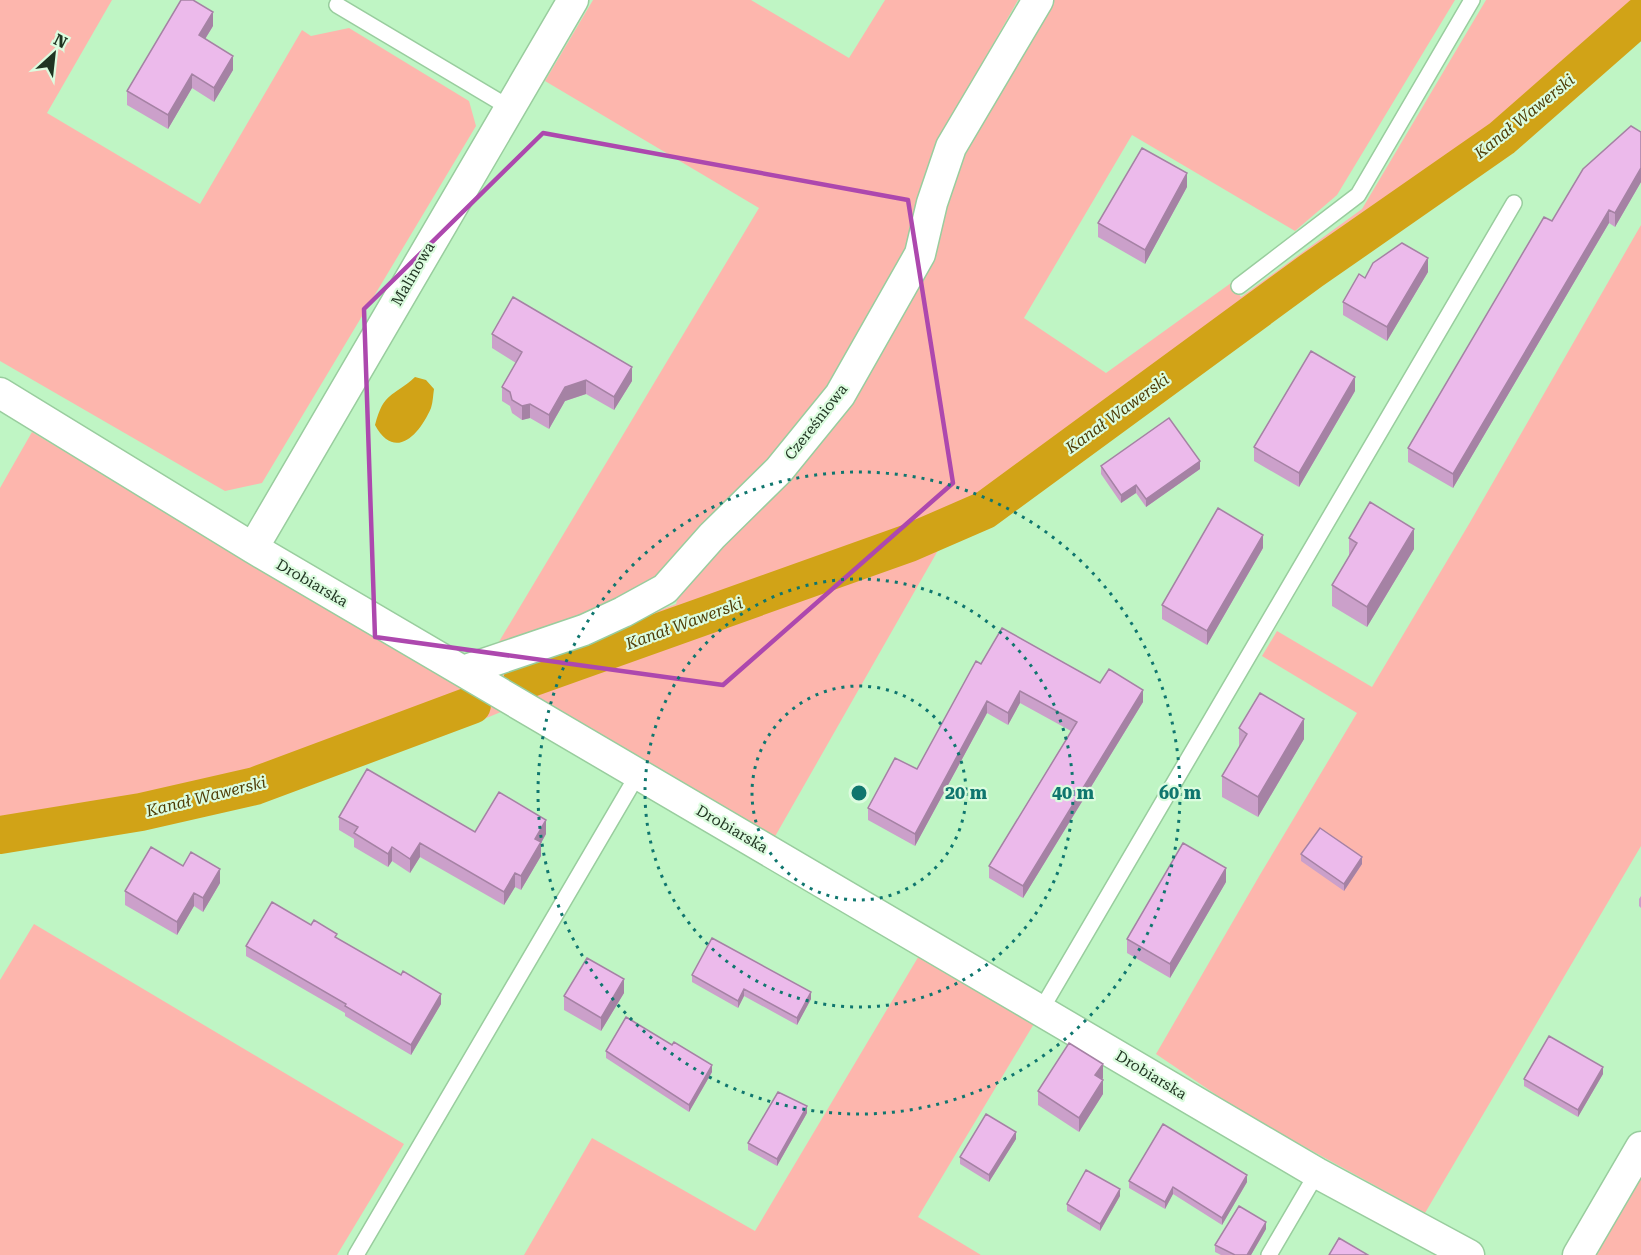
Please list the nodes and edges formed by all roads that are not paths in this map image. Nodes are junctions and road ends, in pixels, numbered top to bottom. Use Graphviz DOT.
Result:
graph roads {
  1 [pos="573,0"];
  2 [pos="1038,0"];
  3 [pos="1472,0"];
  4 [pos="337,5"];
  5 [pos="510,108"];
  6 [pos="1514,203"];
  7 [pos="1239,286"];
  8 [pos="0,393"];
  9 [pos="253,548"];
  10 [pos="463,671"];
  11 [pos="639,774"];
  12 [pos="1041,1010"];
  13 [pos="1641,1147"];
  14 [pos="1317,1173"];
  15 [pos="356,1255"];
  16 [pos="1269,1255"];
  17 [pos="1468,1255"];
  18 [pos="1578,1255"];
  1 -- 5 [label="street, Malinowa"];
  2 -- 10 [label="street, Czereśniowa"];
  3 -- 7 [label="lane"];
  4 -- 5 [label="lane"];
  5 -- 9 [label="street, Malinowa"];
  6 -- 12 [label="lane"];
  8 -- 9 [label="street, Drobiarska"];
  9 -- 10 [label="street, Drobiarska"];
  10 -- 11 [label="street, Drobiarska"];
  11 -- 12 [label="street, Drobiarska"];
  11 -- 15 [label="lane"];
  12 -- 14 [label="street, Drobiarska"];
  13 -- 18 [label="street"];
  14 -- 16 [label="lane"];
  14 -- 17 [label="street, Drobiarska"];
}
